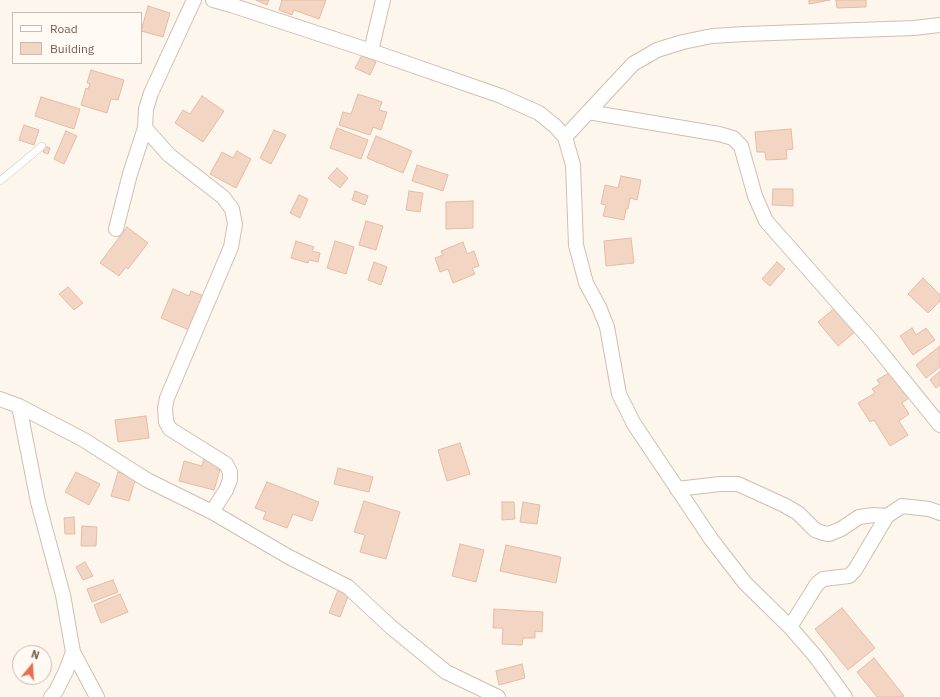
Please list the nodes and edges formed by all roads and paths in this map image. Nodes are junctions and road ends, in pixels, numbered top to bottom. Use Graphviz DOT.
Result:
graph roads {
  1 [pos="194,0"];
  2 [pos="213,0"];
  3 [pos="382,0"];
  4 [pos="940,25"];
  5 [pos="371,51"];
  6 [pos="588,112"];
  7 [pos="145,128"];
  8 [pos="565,137"];
  9 [pos="42,146"];
  10 [pos="0,182"];
  11 [pos="116,229"];
  12 [pos="0,399"];
  13 [pos="19,406"];
  14 [pos="940,425"];
  15 [pos="677,489"];
  16 [pos="212,512"];
  17 [pos="940,513"];
  18 [pos="887,516"];
  19 [pos="790,627"];
  20 [pos="73,652"];
  21 [pos="51,697"];
  22 [pos="97,697"];
  23 [pos="498,697"];
  24 [pos="845,697"];
  1 -- 7 [label="street"];
  2 -- 5 [label="street"];
  3 -- 5 [label="street"];
  4 -- 6 [label="street"];
  5 -- 8 [label="street"];
  6 -- 8 [label="street"];
  6 -- 14 [label="street"];
  7 -- 11 [label="street"];
  7 -- 16 [label="street"];
  8 -- 15 [label="street"];
  9 -- 10 [label="lane"];
  12 -- 13 [label="street"];
  13 -- 16 [label="street"];
  13 -- 20 [label="street"];
  15 -- 18 [label="street"];
  15 -- 19 [label="street"];
  16 -- 23 [label="street"];
  17 -- 18 [label="street"];
  18 -- 19 [label="street"];
  19 -- 24 [label="street"];
  20 -- 21 [label="street"];
  20 -- 22 [label="street"];
}
